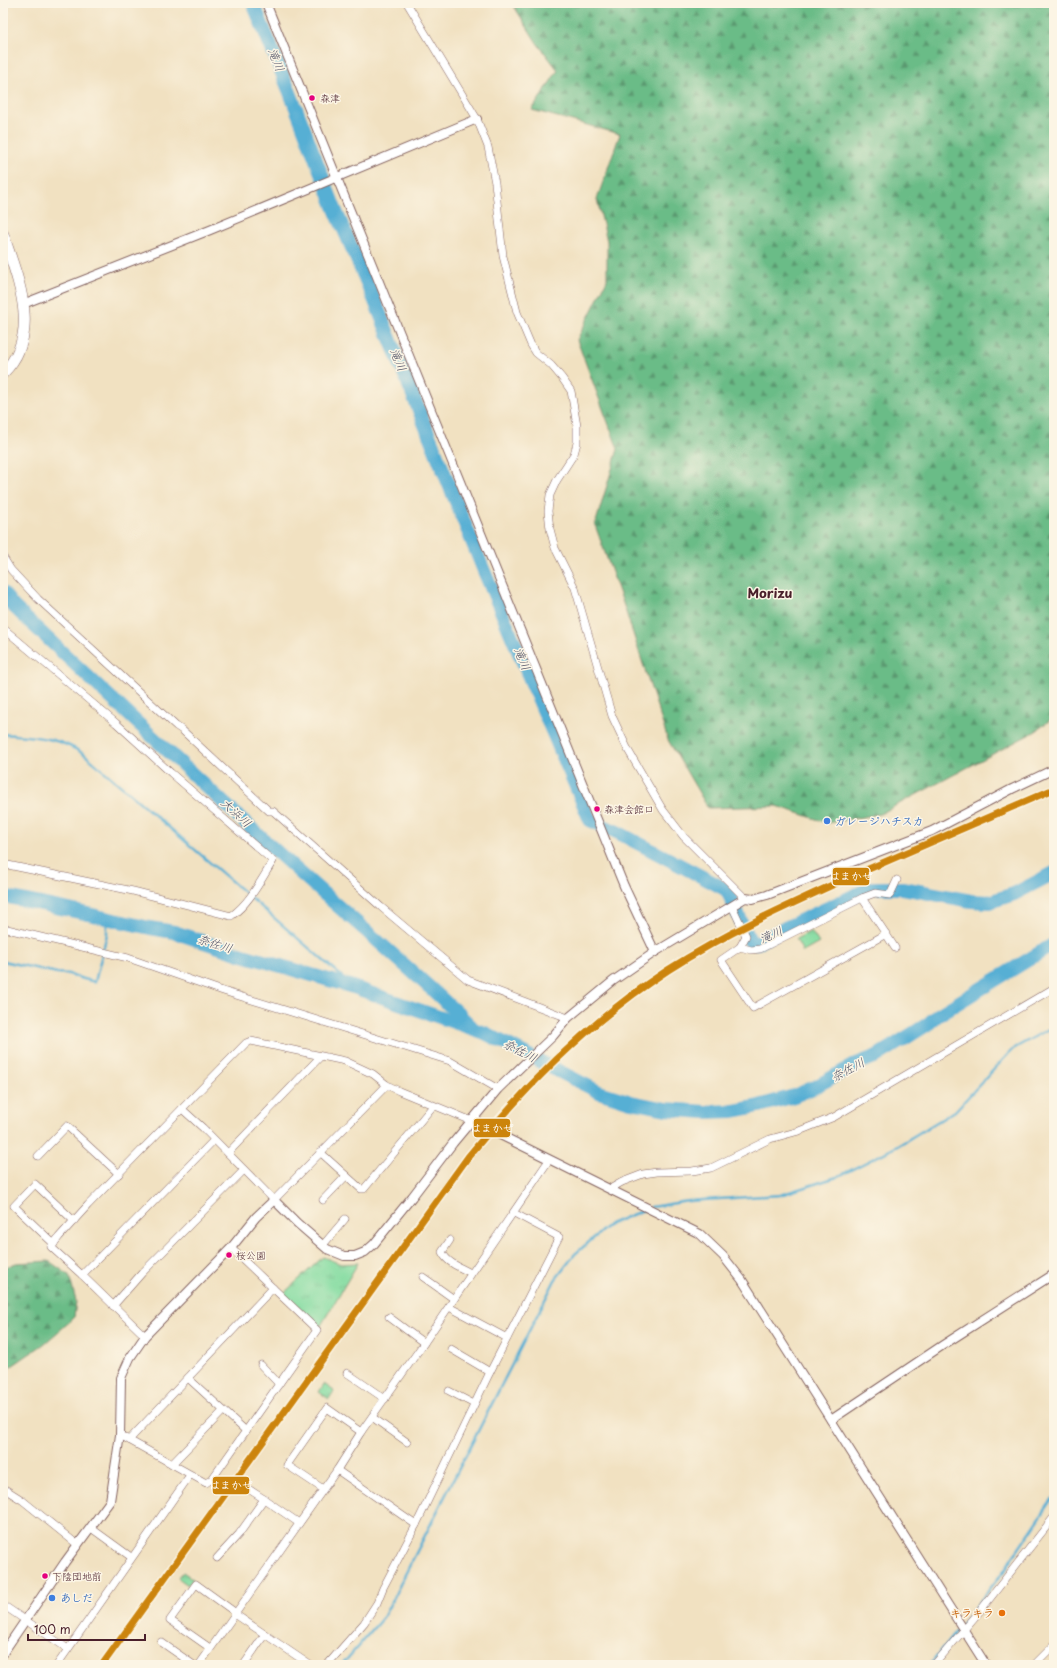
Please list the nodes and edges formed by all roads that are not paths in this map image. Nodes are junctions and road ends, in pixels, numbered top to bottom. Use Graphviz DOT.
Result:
graph roads {
  1 [pos="266,3"];
  2 [pos="407,3"];
  3 [pos="477,119"];
  4 [pos="335,177"];
  5 [pos="3,234"];
  6 [pos="23,304"];
  7 [pos="3,373"];
  8 [pos="3,557"];
  9 [pos="3,628"];
  10 [pos="1054,769"];
  11 [pos="3,864"];
  12 [pos="897,880"];
  13 [pos="745,898"];
  14 [pos="862,898"];
  15 [pos="732,906"];
  16 [pos="3,928"];
  17 [pos="886,934"];
  18 [pos="740,947"];
  19 [pos="895,948"];
  20 [pos="654,952"];
  21 [pos="1054,988"];
  22 [pos="568,1018"];
  23 [pos="320,1056"];
  24 [pos="387,1085"];
  25 [pos="498,1089"];
  26 [pos="433,1106"];
  27 [pos="182,1109"];
  28 [pos="472,1120"];
  29 [pos="214,1140"];
  30 [pos="320,1152"];
  31 [pos="228,1153"];
  32 [pos="38,1156"];
  33 [pos="549,1160"];
  34 [pos="244,1170"];
  35 [pos="119,1174"];
  36 [pos="346,1176"];
  37 [pos="610,1189"];
  38 [pos="274,1200"];
  39 [pos="323,1200"];
  40 [pos="514,1213"];
  41 [pos="345,1219"];
  42 [pos="74,1221"];
  43 [pos="450,1240"];
  44 [pos="54,1244"];
  45 [pos="323,1245"];
  46 [pos="231,1248"];
  47 [pos="471,1273"];
  48 [pos="1054,1274"];
  49 [pos="82,1275"];
  50 [pos="423,1277"];
  51 [pos="273,1288"];
  52 [pos="454,1299"];
  53 [pos="113,1306"];
  54 [pos="449,1307"];
  55 [pos="389,1317"];
  56 [pos="144,1336"];
  57 [pos="507,1338"];
  58 [pos="424,1343"];
  59 [pos="451,1349"];
  60 [pos="261,1366"];
  61 [pos="490,1372"];
  62 [pos="347,1373"];
  63 [pos="188,1378"];
  64 [pos="279,1384"];
  65 [pos="449,1392"];
  66 [pos="385,1399"];
  67 [pos="474,1404"];
  68 [pos="222,1410"];
  69 [pos="372,1417"];
  70 [pos="831,1420"];
  71 [pos="246,1431"];
  72 [pos="361,1432"];
  73 [pos="120,1435"];
  74 [pos="129,1440"];
  75 [pos="407,1442"];
  76 [pos="172,1464"];
  77 [pos="336,1470"];
  78 [pos="190,1475"];
  79 [pos="3,1488"];
  80 [pos="247,1488"];
  81 [pos="323,1490"];
  82 [pos="264,1500"];
  83 [pos="1054,1517"];
  84 [pos="299,1523"];
  85 [pos="416,1525"];
  86 [pos="91,1528"];
  87 [pos="78,1545"];
  88 [pos="131,1557"];
  89 [pos="217,1558"];
  90 [pos="3,1605"];
  91 [pos="236,1613"];
  92 [pos="25,1620"];
  93 [pos="964,1630"];
  94 [pos="265,1634"];
  95 [pos="161,1642"];
  96 [pos="1054,1645"];
  97 [pos="210,1648"];
  98 [pos="68,1649"];
  99 [pos="3,1653"];
  100 [pos="935,1663"];
  101 [pos="57,1665"];
  102 [pos="194,1665"];
  103 [pos="199,1665"];
  104 [pos="247,1665"];
  105 [pos="310,1665"];
  106 [pos="327,1665"];
  107 [pos="930,1665"];
  108 [pos="986,1665"];
  109 [pos="1034,1665"];
  1 -- 4 [label="street"];
  2 -- 3 [label="street"];
  3 -- 4 [label="street"];
  3 -- 13 [label="street"];
  4 -- 6 [label="street"];
  4 -- 20 [label="street"];
  5 -- 6 [label="highway"];
  6 -- 7 [label="highway"];
  8 -- 22 [label="street"];
  9 -- 11 [label="street"];
  10 -- 13 [label="street"];
  12 -- 14 [label="street"];
  13 -- 15 [label="street"];
  14 -- 17 [label="street"];
  14 -- 18 [label="street"];
  15 -- 18 [label="street"];
  15 -- 20 [label="street"];
  16 -- 25 [label="street"];
  17 -- 18 [label="street"];
  17 -- 19 [label="street"];
  20 -- 22 [label="street"];
  21 -- 37 [label="street"];
  22 -- 25 [label="street"];
  23 -- 24 [label="street"];
  23 -- 27 [label="street"];
  23 -- 31 [label="street"];
  24 -- 26 [label="street"];
  24 -- 30 [label="street"];
  25 -- 28 [label="street"];
  26 -- 28 [label="street"];
  26 -- 36 [label="street"];
  27 -- 29 [label="street"];
  27 -- 35 [label="street"];
  28 -- 33 [label="street"];
  28 -- 45 [label="street"];
  29 -- 31 [label="street"];
  29 -- 49 [label="street"];
  30 -- 36 [label="street"];
  30 -- 38 [label="street"];
  31 -- 34 [label="street"];
  32 -- 35 [label="street"];
  33 -- 37 [label="street"];
  33 -- 40 [label="street"];
  34 -- 38 [label="street"];
  34 -- 53 [label="street"];
  35 -- 42 [label="street"];
  36 -- 39 [label="street"];
  37 -- 70 [label="street"];
  38 -- 45 [label="street"];
  38 -- 46 [label="street"];
  40 -- 47 [label="street"];
  40 -- 57 [label="street"];
  41 -- 45 [label="street"];
  42 -- 44 [label="street"];
  42 -- 44 [label="street"];
  43 -- 47 [label="street"];
  44 -- 49 [label="street"];
  46 -- 51 [label="street"];
  46 -- 56 [label="street"];
  47 -- 52 [label="street"];
  48 -- 70 [label="street"];
  49 -- 53 [label="street"];
  50 -- 52 [label="street"];
  51 -- 63 [label="street"];
  51 -- 64 [label="street"];
  52 -- 54 [label="street"];
  53 -- 56 [label="street"];
  54 -- 57 [label="street"];
  54 -- 58 [label="street"];
  55 -- 58 [label="street"];
  56 -- 73 [label="street"];
  57 -- 61 [label="street"];
  58 -- 66 [label="street"];
  59 -- 61 [label="street"];
  60 -- 64 [label="street"];
  61 -- 67 [label="street"];
  62 -- 66 [label="street"];
  63 -- 68 [label="street"];
  63 -- 74 [label="street"];
  64 -- 71 [label="street"];
  65 -- 67 [label="street"];
  66 -- 69 [label="street"];
  67 -- 85 [label="street"];
  68 -- 71 [label="street"];
  68 -- 76 [label="street"];
  69 -- 72 [label="street"];
  69 -- 75 [label="street"];
  70 -- 93 [label="street"];
  71 -- 78 [label="street"];
  72 -- 77 [label="street"];
  72 -- 81 [label="street"];
  73 -- 74 [label="street"];
  73 -- 86 [label="street"];
  74 -- 76 [label="street"];
  76 -- 78 [label="street"];
  77 -- 81 [label="street"];
  77 -- 85 [label="street"];
  78 -- 88 [label="street"];
  79 -- 87 [label="street"];
  80 -- 82 [label="street"];
  81 -- 84 [label="street"];
  82 -- 84 [label="street"];
  82 -- 89 [label="street"];
  83 -- 93 [label="street"];
  84 -- 91 [label="street"];
  85 -- 106 [label="street"];
  86 -- 87 [label="street"];
  86 -- 88 [label="street"];
  87 -- 92 [label="street"];
  88 -- 98 [label="street"];
  90 -- 92 [label="street"];
  91 -- 94 [label="street"];
  91 -- 97 [label="street"];
  91 -- 97 [label="street"];
  92 -- 98 [label="street"];
  92 -- 99 [label="street"];
  93 -- 100 [label="street"];
  93 -- 108 [label="street"];
  94 -- 104 [label="street"];
  94 -- 105 [label="street"];
  95 -- 102 [label="street"];
  96 -- 109 [label="street"];
  97 -- 103 [label="street"];
  98 -- 101 [label="street"];
  100 -- 107 [label="street"];
}
